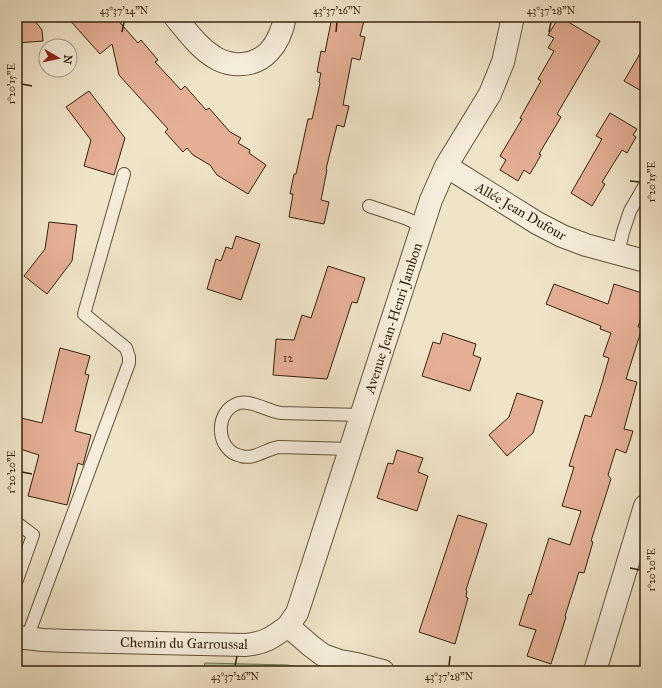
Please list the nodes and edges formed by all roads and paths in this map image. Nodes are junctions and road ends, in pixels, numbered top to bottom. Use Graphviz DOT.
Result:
graph roads {
  1 [pos="175,17"];
  2 [pos="285,17"];
  3 [pos="513,17"];
  4 [pos="446,166"];
  5 [pos="124,174"];
  6 [pos="645,185"];
  7 [pos="369,206"];
  8 [pos="423,226"];
  9 [pos="618,253"];
  10 [pos="645,262"];
  11 [pos="362,414"];
  12 [pos="351,449"];
  13 [pos="645,506"];
  14 [pos="17,523"];
  15 [pos="17,580"];
  16 [pos="288,626"];
  17 [pos="22,638"];
  18 [pos="382,671"];
  19 [pos="595,671"];
  1 -- 2 [label="street"];
  3 -- 4 [label="street, Avenue Jean-Henri Jambon"];
  4 -- 8 [label="street, Avenue Jean-Henri Jambon"];
  4 -- 9 [label="street, Allée Jean Dufour"];
  5 -- 17 [label="lane"];
  6 -- 9 [label="lane"];
  7 -- 8 [label="lane"];
  8 -- 11 [label="street, Avenue Jean-Henri Jambon"];
  9 -- 10 [label="street, Allée Jean Dufour"];
  11 -- 12 [label="street, Avenue Jean-Henri Jambon"];
  11 -- 12 [label="lane"];
  12 -- 16 [label="street, Avenue Jean-Henri Jambon"];
  13 -- 19 [label="street"];
  14 -- 15 [label="lane"];
  16 -- 17 [label="street, Chemin du Garroussal"];
  16 -- 18 [label="street"];
}
